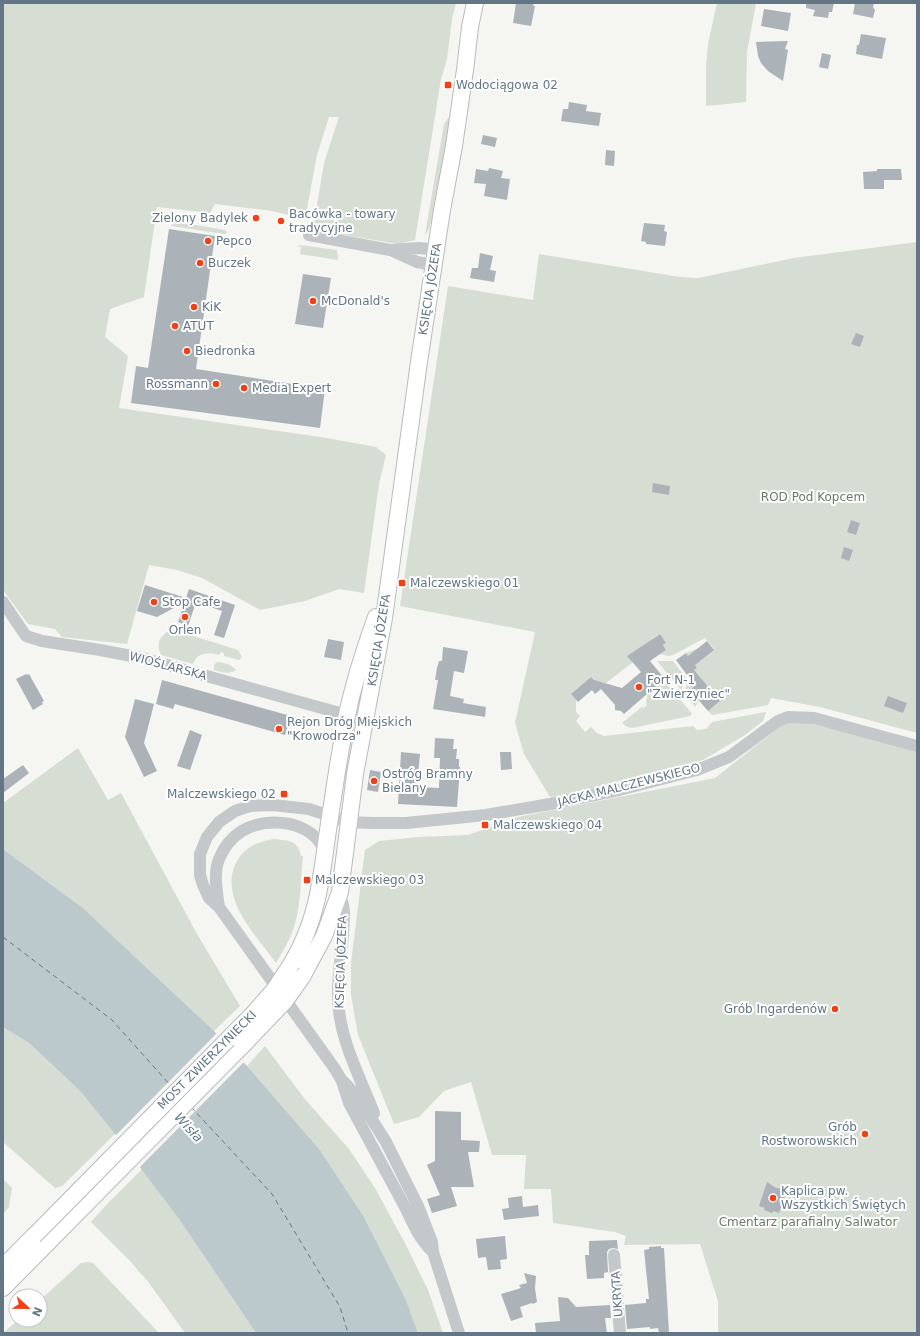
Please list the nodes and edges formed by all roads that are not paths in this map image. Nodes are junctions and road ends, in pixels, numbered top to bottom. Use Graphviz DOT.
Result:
graph roads {
  1 [pos="475,3"];
  2 [pos="309,235"];
  3 [pos="434,257"];
  4 [pos="389,576"];
  5 [pos="3,602"];
  6 [pos="369,700"];
  7 [pos="347,715"];
  8 [pos="917,746"];
  9 [pos="359,750"];
  10 [pos="330,816"];
  11 [pos="348,822"];
  12 [pos="325,852"];
  13 [pos="340,892"];
  14 [pos="219,907"];
  15 [pos="342,1081"];
  16 [pos="386,1142"];
  17 [pos="39,1241"];
  18 [pos="433,1252"];
  19 [pos="614,1255"];
  20 [pos="3,1267"];
  21 [pos="3,1288"];
  22 [pos="459,1333"];
  23 [pos="620,1333"];
  1 -- 3 [label="main road, KSIĘCIA JÓZEFA"];
  2 -- 3 [label="street"];
  3 -- 4 [label="main road, KSIĘCIA JÓZEFA"];
  4 -- 6 [label="main road, KSIĘCIA JÓZEFA"];
  4 -- 7 [label="main road, KSIĘCIA JÓZEFA"];
  5 -- 7 [label="street, WIOŚLARSKA"];
  6 -- 7 [label="street"];
  6 -- 9 [label="main road, KSIĘCIA JÓZEFA"];
  7 -- 9 [label="street"];
  7 -- 10 [label="main road, KSIĘCIA JÓZEFA"];
  8 -- 11 [label="street, JACKA MALCZEWSKIEGO"];
  9 -- 11 [label="main road, KSIĘCIA JÓZEFA"];
  10 -- 11 [label="street, KSIĘCIA JÓZEFA"];
  10 -- 12 [label="main road, KSIĘCIA JÓZEFA"];
  10 -- 14 [label="street, KSIĘCIA JÓZEFA"];
  11 -- 13 [label="main road, KSIĘCIA JÓZEFA"];
  12 -- 14 [label="street, KSIĘCIA JÓZEFA"];
  12 -- 17 [label="main road, MOST ZWIERZYNIECKI, bridge"];
  13 -- 16 [label="street, KSIĘCIA JÓZEFA"];
  13 -- 17 [label="main road, MOST ZWIERZYNIECKI, bridge"];
  14 -- 15 [label="street, KSIĘCIA JÓZEFA"];
  15 -- 16 [label="street, KSIĘCIA JÓZEFA"];
  15 -- 18 [label="street, KSIĘCIA JÓZEFA"];
  16 -- 18 [label="street, KSIĘCIA JÓZEFA"];
  17 -- 20 [label="main road"];
  17 -- 21 [label="main road"];
  18 -- 22 [label="street, KSIĘCIA JÓZEFA"];
  19 -- 23 [label="street, UKRYTA"];
}
